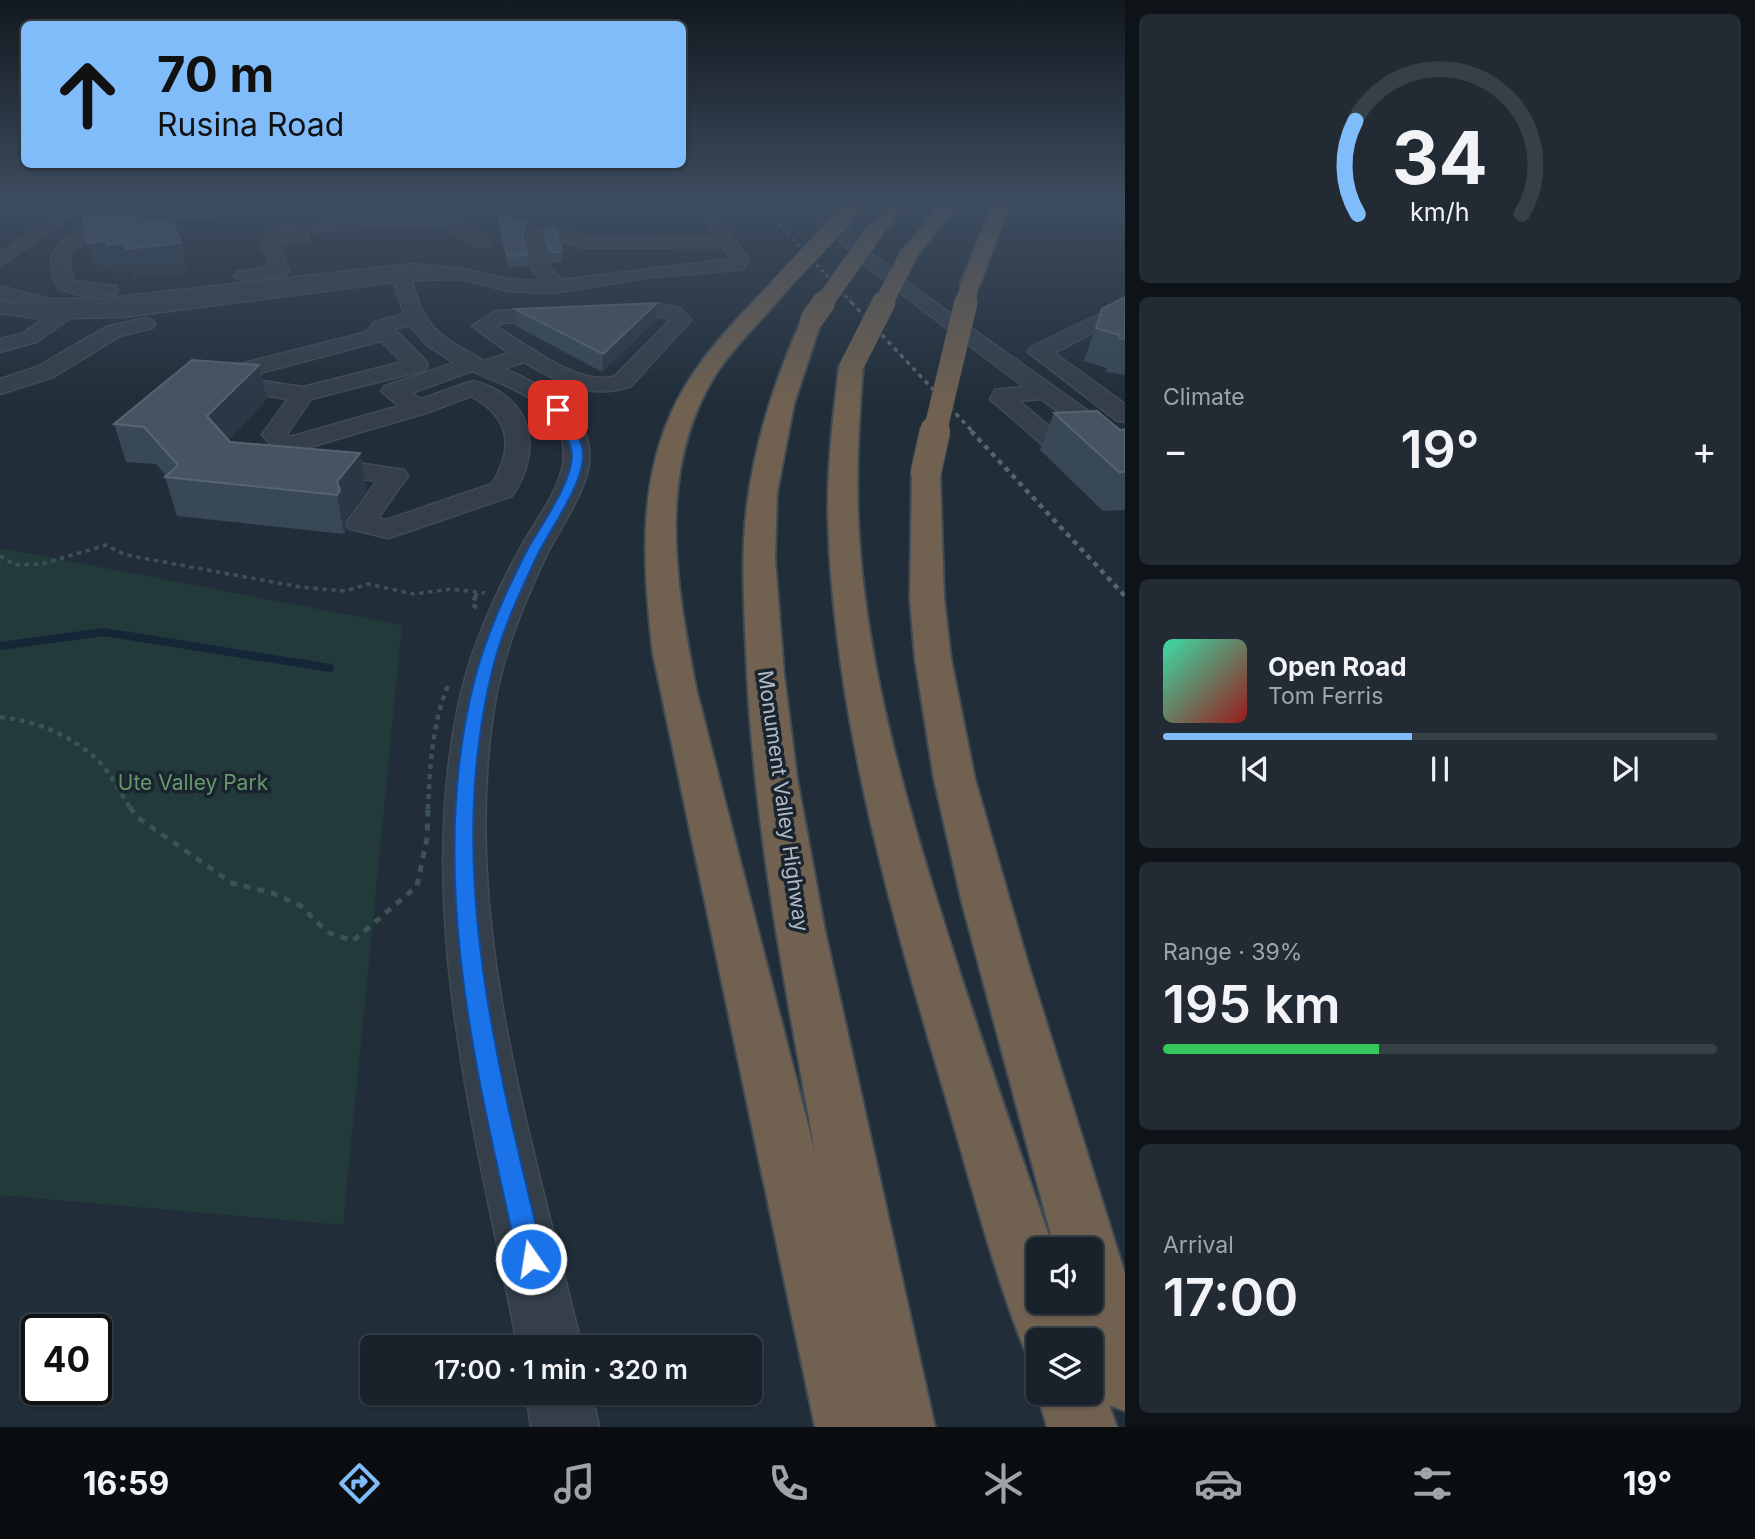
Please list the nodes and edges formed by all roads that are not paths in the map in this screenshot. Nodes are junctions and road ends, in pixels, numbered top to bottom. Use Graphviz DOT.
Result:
graph roads {
  1 [pos="61,270"];
  2 [pos="280,270"];
  3 [pos="332,270"];
  4 [pos="407,270"];
  5 [pos="450,270"];
  6 [pos="542,270"];
  7 [pos="677,270"];
  8 [pos="795,270"];
  9 [pos="847,270"];
  10 [pos="861,270"];
  11 [pos="881,270"];
  12 [pos="901,270"];
  13 [pos="976,270"];
  14 [pos="558,286"];
  15 [pos="0,292"];
  16 [pos="214,292"];
  17 [pos="0,307"];
  18 [pos="1125,308"];
  19 [pos="69,310"];
  20 [pos="414,318"];
  21 [pos="0,324"];
  22 [pos="382,326"];
  23 [pos="46,328"];
  24 [pos="977,345"];
  25 [pos="0,346"];
  26 [pos="526,354"];
  27 [pos="479,366"];
  28 [pos="369,377"];
  29 [pos="1083,383"];
  30 [pos="1125,385"];
  31 [pos="0,387"];
  32 [pos="393,391"];
  33 [pos="1043,391"];
  34 [pos="303,394"];
  35 [pos="418,408"];
  36 [pos="1125,415"];
  37 [pos="1051,439"];
  38 [pos="285,446"];
  39 [pos="1125,449"];
  40 [pos="1082,1237"];
  41 [pos="1026,1259"];
  42 [pos="1103,1306"];
  43 [pos="547,1335"];
  44 [pos="1125,1377"];
  45 [pos="561,1405"];
  46 [pos="1075,1405"];
  47 [pos="565,1427"];
  48 [pos="850,1427"];
  49 [pos="901,1427"];
  50 [pos="1082,1427"];
  1 -- 16 [label="street"];
  2 -- 16 [label="street"];
  3 -- 16 [label="street"];
  4 -- 20 [label="street"];
  5 -- 14 [label="street"];
  6 -- 14 [label="street"];
  7 -- 14 [label="street"];
  8 -- 48 [label="highway, bridge"];
  9 -- 49 [label="highway, Monument Valley Highway, bridge"];
  10 -- 24 [label="street"];
  11 -- 24 [label="street"];
  12 -- 41 [label="highway, bridge"];
  13 -- 40 [label="highway, bridge"];
  15 -- 19 [label="street"];
  16 -- 19 [label="street"];
  16 -- 31 [label="street"];
  17 -- 19 [label="street"];
  18 -- 29 [label="street"];
  19 -- 23 [label="street"];
  20 -- 22 [label="street"];
  20 -- 27 [label="street"];
  21 -- 23 [label="street"];
  22 -- 28 [label="street"];
  22 -- 34 [label="street"];
  23 -- 25 [label="street"];
  24 -- 33 [label="street"];
  26 -- 26 [label="street"];
  26 -- 27 [label="street"];
  27 -- 32 [label="street"];
  27 -- 43 [label="street"];
  28 -- 32 [label="street"];
  28 -- 34 [label="street"];
  29 -- 30 [label="street"];
  29 -- 33 [label="street"];
  29 -- 36 [label="street"];
  32 -- 35 [label="street"];
  33 -- 37 [label="street"];
  33 -- 39 [label="street"];
  34 -- 38 [label="street"];
  35 -- 38 [label="street"];
  35 -- 38 [label="street"];
  42 -- 44 [label="highway"];
  45 -- 47 [label="street"];
  46 -- 50 [label="highway"];
}
